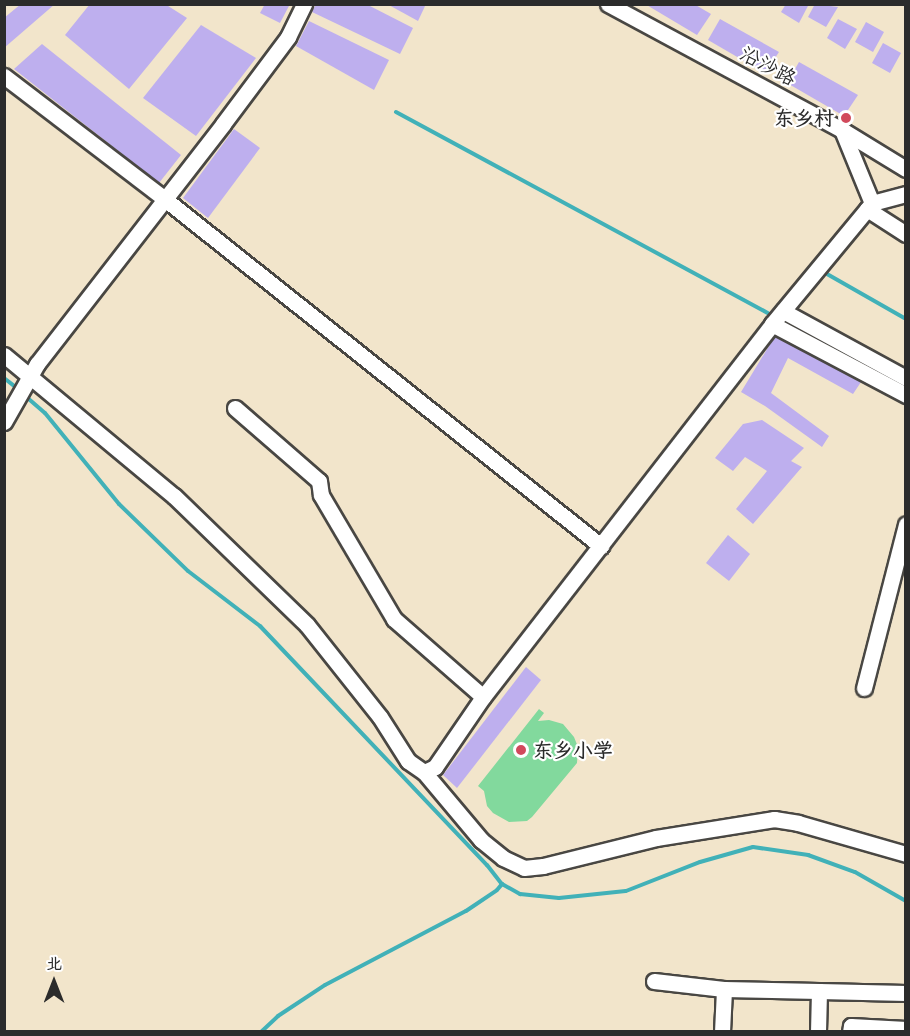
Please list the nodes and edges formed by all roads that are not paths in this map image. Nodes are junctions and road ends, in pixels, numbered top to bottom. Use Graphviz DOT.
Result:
graph roads {
  1 [pos="304,4"];
  2 [pos="608,4"];
  3 [pos="4,76"];
  4 [pos="842,130"];
  5 [pos="906,169"];
  6 [pos="906,194"];
  7 [pos="166,200"];
  8 [pos="869,206"];
  9 [pos="906,234"];
  10 [pos="783,311"];
  11 [pos="772,324"];
  12 [pos="4,355"];
  13 [pos="31,375"];
  14 [pos="906,378"];
  15 [pos="906,395"];
  16 [pos="235,408"];
  17 [pos="4,422"];
  18 [pos="906,524"];
  19 [pos="601,546"];
  20 [pos="864,688"];
  21 [pos="483,697"];
  22 [pos="424,772"];
  23 [pos="906,854"];
  24 [pos="654,981"];
  25 [pos="724,989"];
  26 [pos="819,991"];
  27 [pos="906,993"];
  28 [pos="905,1028"];
  29 [pos="722,1032"];
  30 [pos="818,1032"];
  31 [pos="850,1032"];
  1 -- 7 [label="street"];
  2 -- 4 [label="street, 沿沙路"];
  3 -- 7 [label="street"];
  4 -- 5 [label="street, 沿沙路"];
  4 -- 8 [label="street"];
  6 -- 8 [label="street"];
  7 -- 13 [label="street"];
  7 -- 19 [label="street"];
  8 -- 9 [label="street"];
  8 -- 10 [label="street"];
  10 -- 11 [label="street"];
  10 -- 14 [label="street"];
  11 -- 15 [label="street"];
  11 -- 19 [label="street"];
  12 -- 13 [label="street"];
  13 -- 17 [label="street"];
  13 -- 22 [label="street"];
  16 -- 21 [label="street"];
  18 -- 20 [label="street"];
  19 -- 21 [label="street"];
  21 -- 22 [label="street"];
  22 -- 23 [label="street"];
  24 -- 25 [label="street"];
  25 -- 26 [label="street"];
  25 -- 29 [label="street"];
  26 -- 27 [label="street"];
  26 -- 30 [label="street"];
  28 -- 31 [label="street"];
}
